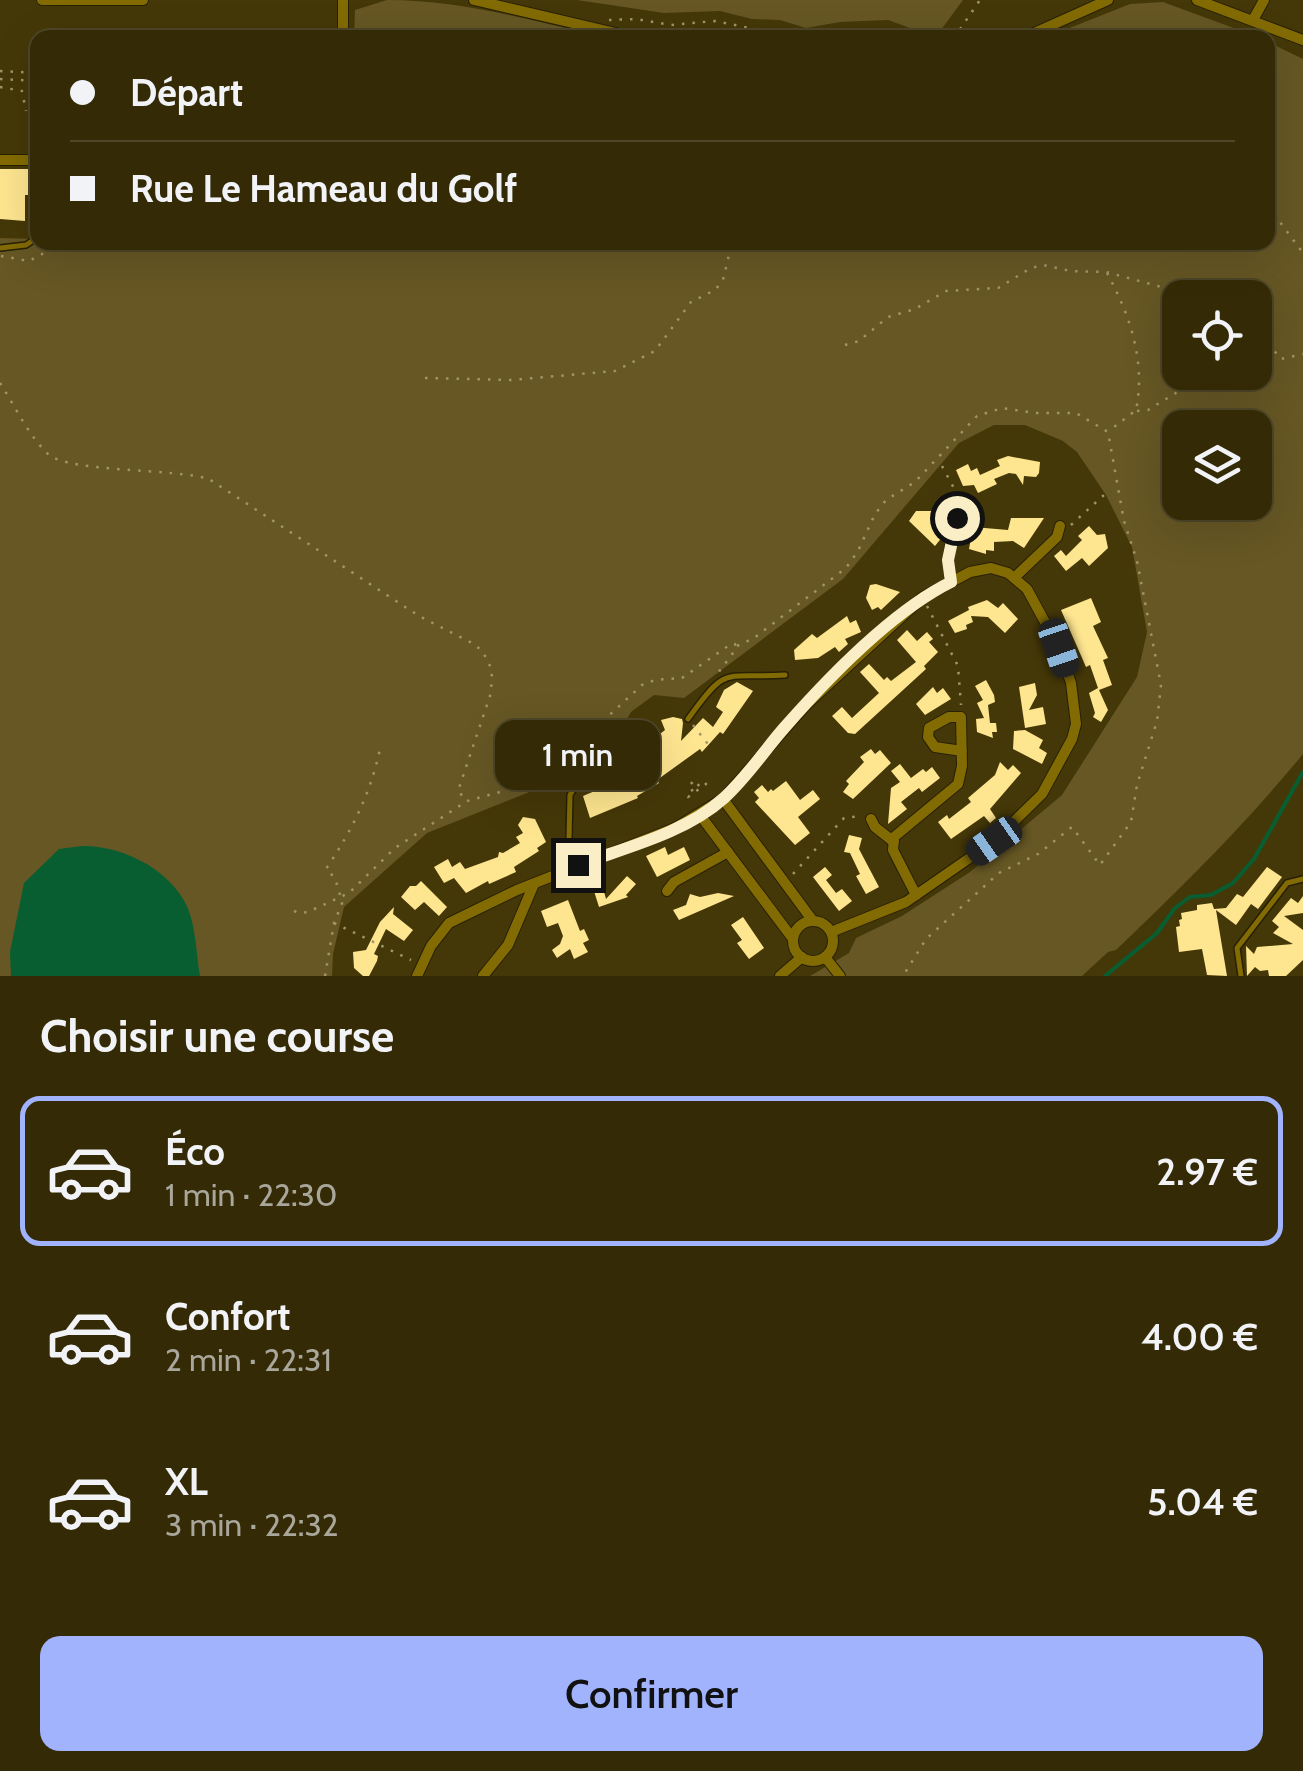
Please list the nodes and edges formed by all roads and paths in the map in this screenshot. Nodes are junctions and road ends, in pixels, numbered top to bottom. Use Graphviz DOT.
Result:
graph roads {
  1 [pos="42,0"];
  2 [pos="144,0"];
  3 [pos="344,0"];
  4 [pos="474,0"];
  5 [pos="980,0"];
  6 [pos="1108,0"];
  7 [pos="1197,0"];
  8 [pos="1264,0"];
  9 [pos="610,20"];
  10 [pos="1253,20"];
  11 [pos="343,30"];
  12 [pos="603,30"];
  13 [pos="760,30"];
  14 [pos="959,30"];
  15 [pos="1041,30"];
  16 [pos="1303,40"];
  17 [pos="0,71"];
  18 [pos="30,73"];
  19 [pos="0,79"];
  20 [pos="30,81"];
  21 [pos="0,87"];
  22 [pos="26,111"];
  23 [pos="0,160"];
  24 [pos="30,160"];
  25 [pos="1275,215"];
  26 [pos="30,243"];
  27 [pos="0,248"];
  28 [pos="51,250"];
  29 [pos="730,250"];
  30 [pos="1303,252"];
  31 [pos="0,256"];
  32 [pos="1106,272"];
  33 [pos="1162,288"];
  34 [pos="845,345"];
  35 [pos="1272,348"];
  36 [pos="1303,354"];
  37 [pos="425,378"];
  38 [pos="0,383"];
  39 [pos="1181,390"];
  40 [pos="1136,410"];
  41 [pos="1108,432"];
  42 [pos="942,466"];
  43 [pos="1104,495"];
  44 [pos="958,506"];
  45 [pos="1060,526"];
  46 [pos="1015,577"];
  47 [pos="951,582"];
  48 [pos="922,597"];
  49 [pos="785,675"];
  50 [pos="721,678"];
  51 [pos="962,716"];
  52 [pos="688,719"];
  53 [pos="711,748"];
  54 [pos="380,749"];
  55 [pos="962,751"];
  56 [pos="624,763"];
  57 [pos="691,782"];
  58 [pos="695,788"];
  59 [pos="723,799"];
  60 [pos="467,801"];
  61 [pos="700,815"];
  62 [pos="870,819"];
  63 [pos="1062,832"];
  64 [pos="570,839"];
  65 [pos="894,842"];
  66 [pos="728,852"];
  67 [pos="1303,879"];
  68 [pos="785,882"];
  69 [pos="534,884"];
  70 [pos="667,891"];
  71 [pos="349,892"];
  72 [pos="916,895"];
  73 [pos="341,896"];
  74 [pos="294,910"];
  75 [pos="813,920"];
  76 [pos="334,923"];
  77 [pos="831,932"];
  78 [pos="793,939"];
  79 [pos="802,957"];
  80 [pos="825,957"];
  81 [pos="419,970"];
  82 [pos="325,976"];
  83 [pos="483,976"];
  84 [pos="780,976"];
  85 [pos="840,976"];
  86 [pos="902,976"];
  87 [pos="1241,976"];
  1 -- 2 [label="street"];
  3 -- 11 [label="street"];
  4 -- 12 [label="street"];
  5 -- 14 [label="path"];
  6 -- 15 [label="street"];
  7 -- 10 [label="street"];
  8 -- 10 [label="street"];
  9 -- 13 [label="path"];
  10 -- 16 [label="street"];
  17 -- 18 [label="path"];
  19 -- 20 [label="path"];
  21 -- 22 [label="path"];
  23 -- 24 [label="street"];
  25 -- 30 [label="path"];
  26 -- 27 [label="lane"];
  28 -- 31 [label="path"];
  29 -- 37 [label="path"];
  32 -- 33 [label="path"];
  32 -- 34 [label="path"];
  32 -- 40 [label="path"];
  35 -- 36 [label="path"];
  38 -- 60 [label="path"];
  39 -- 40 [label="path"];
  40 -- 41 [label="path"];
  42 -- 44 [label="path"];
  43 -- 45 [label="path"];
  44 -- 47 [label="street"];
  45 -- 46 [label="street"];
  46 -- 47 [label="street"];
  46 -- 72 [label="street"];
  47 -- 48 [label="street"];
  48 -- 51 [label="path"];
  48 -- 59 [label="street"];
  49 -- 50 [label="lane"];
  50 -- 52 [label="lane"];
  50 -- 60 [label="path"];
  51 -- 55 [label="street"];
  51 -- 55 [label="street"];
  52 -- 53 [label="path"];
  54 -- 73 [label="path"];
  55 -- 65 [label="street"];
  56 -- 64 [label="lane"];
  57 -- 58 [label="path"];
  59 -- 61 [label="street"];
  59 -- 68 [label="street"];
  60 -- 71 [label="path"];
  61 -- 66 [label="street"];
  61 -- 69 [label="street"];
  62 -- 65 [label="street"];
  62 -- 68 [label="path"];
  63 -- 86 [label="path"];
  65 -- 72 [label="street"];
  66 -- 70 [label="street"];
  66 -- 78 [label="street"];
  67 -- 87 [label="lane"];
  68 -- 75 [label="street"];
  69 -- 81 [label="street"];
  69 -- 83 [label="street"];
  71 -- 73 [label="path"];
  71 -- 76 [label="path"];
  72 -- 77 [label="street"];
  73 -- 74 [label="path"];
  75 -- 77 [label="street"];
  75 -- 78 [label="street"];
  76 -- 81 [label="path"];
  76 -- 82 [label="path"];
  77 -- 80 [label="street"];
  78 -- 79 [label="street"];
  79 -- 80 [label="street"];
  79 -- 84 [label="street"];
  80 -- 85 [label="street"];
}
